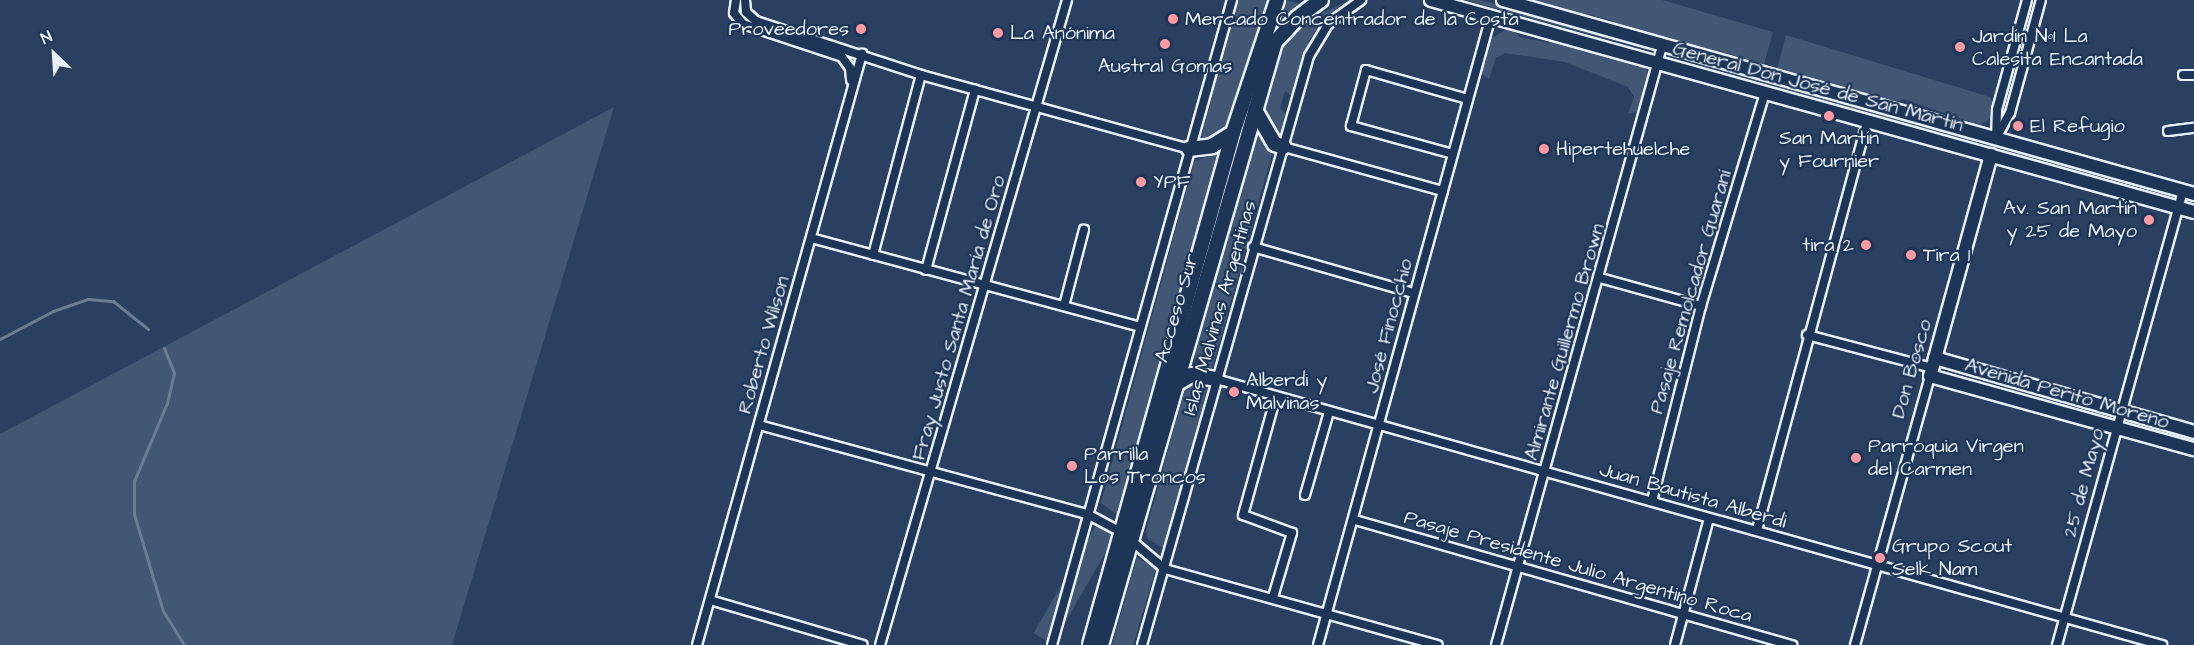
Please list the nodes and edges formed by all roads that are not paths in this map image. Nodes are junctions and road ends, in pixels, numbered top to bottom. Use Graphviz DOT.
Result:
graph roads {
  1 [pos="736,0"];
  2 [pos="745,0"];
  3 [pos="1067,0"];
  4 [pos="1232,0"];
  5 [pos="1277,0"];
  6 [pos="1321,0"];
  7 [pos="1361,0"];
  8 [pos="1431,0"];
  9 [pos="1503,0"];
  10 [pos="2027,0"];
  11 [pos="2041,0"];
  12 [pos="1491,16"];
  13 [pos="1662,46"];
  14 [pos="862,54"];
  15 [pos="1658,64"];
  16 [pos="921,75"];
  17 [pos="2183,75"];
  18 [pos="2194,75"];
  19 [pos="975,90"];
  20 [pos="851,93"];
  21 [pos="1765,93"];
  22 [pos="1468,99"];
  23 [pos="1037,107"];
  24 [pos="1255,110"];
  25 [pos="1867,122"];
  26 [pos="2194,128"];
  27 [pos="2168,131"];
  28 [pos="1233,133"];
  29 [pos="1996,138"];
  30 [pos="1284,147"];
  31 [pos="1189,149"];
  32 [pos="1453,154"];
  33 [pos="1991,155"];
  34 [pos="1443,191"];
  35 [pos="2188,193"];
  36 [pos="2178,208"];
  37 [pos="2194,212"];
  38 [pos="1084,230"];
  39 [pos="811,238"];
  40 [pos="1253,247"];
  41 [pos="873,255"];
  42 [pos="926,270"];
  43 [pos="1600,278"];
  44 [pos="985,287"];
  45 [pos="1413,293"];
  46 [pos="1064,306"];
  47 [pos="1701,306"];
  48 [pos="1140,327"];
  49 [pos="1807,335"];
  50 [pos="1933,367"];
  51 [pos="1216,379"];
  52 [pos="1176,384"];
  53 [pos="1276,396"];
  54 [pos="2121,411"];
  55 [pos="1329,412"];
  56 [pos="759,425"];
  57 [pos="1380,426"];
  58 [pos="2116,428"];
  59 [pos="2194,432"];
  60 [pos="2194,450"];
  61 [pos="1546,472"];
  62 [pos="931,474"];
  63 [pos="1305,495"];
  64 [pos="1652,501"];
  65 [pos="1087,514"];
  66 [pos="1709,518"];
  67 [pos="1355,519"];
  68 [pos="1757,530"];
  69 [pos="1126,537"];
  70 [pos="1877,564"];
  71 [pos="1165,569"];
  72 [pos="1519,569"];
  73 [pos="1273,597"];
  74 [pos="710,600"];
  75 [pos="1327,612"];
  76 [pos="1683,614"];
  77 [pos="2065,616"];
  78 [pos="697,645"];
  79 [pos="863,645"];
  80 [pos="880,645"];
  81 [pos="1052,645"];
  82 [pos="1090,645"];
  83 [pos="1101,645"];
  84 [pos="1142,645"];
  85 [pos="1318,645"];
  86 [pos="1438,645"];
  87 [pos="1496,645"];
  88 [pos="1675,645"];
  89 [pos="1792,645"];
  90 [pos="1855,645"];
  91 [pos="2056,645"];
  92 [pos="2162,645"];
  1 -- 20 [label="street"];
  2 -- 14 [label="street"];
  3 -- 23 [label="street, Fray Justo Santa María de Oro"];
  4 -- 31 [label="street"];
  5 -- 28 [label="main road, Acceso Sur"];
  6 -- 24 [label="main road, Acceso Sur"];
  7 -- 30 [label="street, Islas Malvinas Argentinas"];
  8 -- 12 [label="main road, General Don José de San Martín"];
  9 -- 13 [label="main road, General Don José de San Martín"];
  10 -- 29 [label="street, Don Bosco"];
  11 -- 29 [label="street, Don Bosco"];
  12 -- 15 [label="main road, General Don José de San Martín"];
  12 -- 22 [label="street, José Finocchio"];
  13 -- 15 [label="street, Almirante Guillermo Brown"];
  13 -- 29 [label="main road, General Don José de San Martín"];
  14 -- 16 [label="street"];
  14 -- 20 [label="street, Roberto Wilson"];
  15 -- 21 [label="main road, General Don José de San Martín"];
  15 -- 43 [label="street, Almirante Guillermo Brown"];
  16 -- 19 [label="street"];
  16 -- 41 [label="street"];
  17 -- 18 [label="street"];
  19 -- 23 [label="street"];
  19 -- 42 [label="street"];
  20 -- 39 [label="street, Roberto Wilson"];
  21 -- 25 [label="main road, General Don José de San Martín"];
  21 -- 47 [label="street, Pasaje Remolcador Guaraní"];
  22 -- 32 [label="street, José Finocchio"];
  22 -- 32 [label="street"];
  23 -- 31 [label="street"];
  23 -- 44 [label="street, Fray Justo Santa María de Oro"];
  24 -- 30 [label="main road"];
  24 -- 52 [label="main road, Acceso Sur"];
  25 -- 33 [label="main road, General Don José de San Martín"];
  25 -- 49 [label="street"];
  26 -- 27 [label="street"];
  28 -- 31 [label="main road"];
  28 -- 69 [label="main road, Acceso Sur"];
  29 -- 33 [label="street, Don Bosco"];
  29 -- 35 [label="main road, General Don José de San Martín"];
  30 -- 34 [label="street"];
  30 -- 40 [label="street, Islas Malvinas Argentinas"];
  31 -- 48 [label="street"];
  32 -- 34 [label="street, José Finocchio"];
  33 -- 36 [label="main road, General Don José de San Martín"];
  33 -- 50 [label="main road, Don Bosco"];
  34 -- 45 [label="street, José Finocchio"];
  35 -- 36 [label="street, 25 de Mayo"];
  36 -- 37 [label="main road, General Don José de San Martín"];
  36 -- 54 [label="street, 25 de Mayo"];
  38 -- 46 [label="street"];
  39 -- 41 [label="street"];
  39 -- 56 [label="street, Roberto Wilson"];
  40 -- 45 [label="street"];
  40 -- 51 [label="street, Islas Malvinas Argentinas"];
  41 -- 42 [label="street"];
  42 -- 44 [label="street"];
  43 -- 47 [label="street"];
  43 -- 61 [label="street, Almirante Guillermo Brown"];
  44 -- 46 [label="street"];
  44 -- 62 [label="street, Fray Justo Santa María de Oro"];
  45 -- 57 [label="street, José Finocchio"];
  46 -- 48 [label="street"];
  47 -- 64 [label="street, Pasaje Remolcador Guaraní"];
  48 -- 65 [label="street"];
  49 -- 50 [label="street, Avenida Perito Moreno"];
  49 -- 68 [label="street"];
  50 -- 54 [label="main road, Avenida Perito Moreno"];
  50 -- 58 [label="main road, Avenida Perito Moreno"];
  50 -- 70 [label="street, Don Bosco"];
  51 -- 52 [label="main road"];
  51 -- 53 [label="street, Juan Bautista Alberdi"];
  51 -- 71 [label="street, Islas Malvinas Argentinas"];
  52 -- 69 [label="main road, Acceso Sur"];
  53 -- 55 [label="street, Juan Bautista Alberdi"];
  53 -- 73 [label="street"];
  54 -- 58 [label="street, 25 de Mayo"];
  54 -- 59 [label="main road, Avenida Perito Moreno"];
  55 -- 57 [label="street, Juan Bautista Alberdi"];
  55 -- 63 [label="street"];
  56 -- 62 [label="street"];
  56 -- 74 [label="street, Roberto Wilson"];
  57 -- 61 [label="street, Juan Bautista Alberdi"];
  57 -- 67 [label="street, José Finocchio"];
  58 -- 60 [label="main road, Avenida Perito Moreno"];
  58 -- 77 [label="street, 25 de Mayo"];
  61 -- 64 [label="street, Juan Bautista Alberdi"];
  61 -- 72 [label="street, Almirante Guillermo Brown"];
  62 -- 65 [label="street"];
  62 -- 80 [label="street, Fray Justo Santa María de Oro"];
  64 -- 66 [label="street, Juan Bautista Alberdi"];
  65 -- 69 [label="street"];
  65 -- 81 [label="street"];
  66 -- 68 [label="street, Juan Bautista Alberdi"];
  66 -- 76 [label="street"];
  67 -- 72 [label="street, Pasaje Presidente Julio Argentino Roca"];
  67 -- 75 [label="street, José Finocchio"];
  68 -- 70 [label="street, Juan Bautista Alberdi"];
  69 -- 71 [label="street"];
  69 -- 82 [label="main road, Acceso Sur"];
  69 -- 83 [label="main road, Acceso Sur"];
  70 -- 77 [label="street, Juan Bautista Alberdi"];
  70 -- 90 [label="street, Don Bosco"];
  71 -- 73 [label="street"];
  71 -- 84 [label="street, Islas Malvinas Argentinas"];
  72 -- 76 [label="street, Pasaje Presidente Julio Argentino Roca"];
  72 -- 87 [label="street, Almirante Guillermo Brown"];
  73 -- 75 [label="street"];
  74 -- 78 [label="street, Roberto Wilson"];
  74 -- 79 [label="street"];
  75 -- 85 [label="street, José Finocchio"];
  75 -- 86 [label="street"];
  76 -- 88 [label="street"];
  76 -- 89 [label="street, Pasaje Presidente Julio Argentino Roca"];
  77 -- 91 [label="street, 25 de Mayo"];
  77 -- 92 [label="street, Juan Bautista Alberdi"];
}
